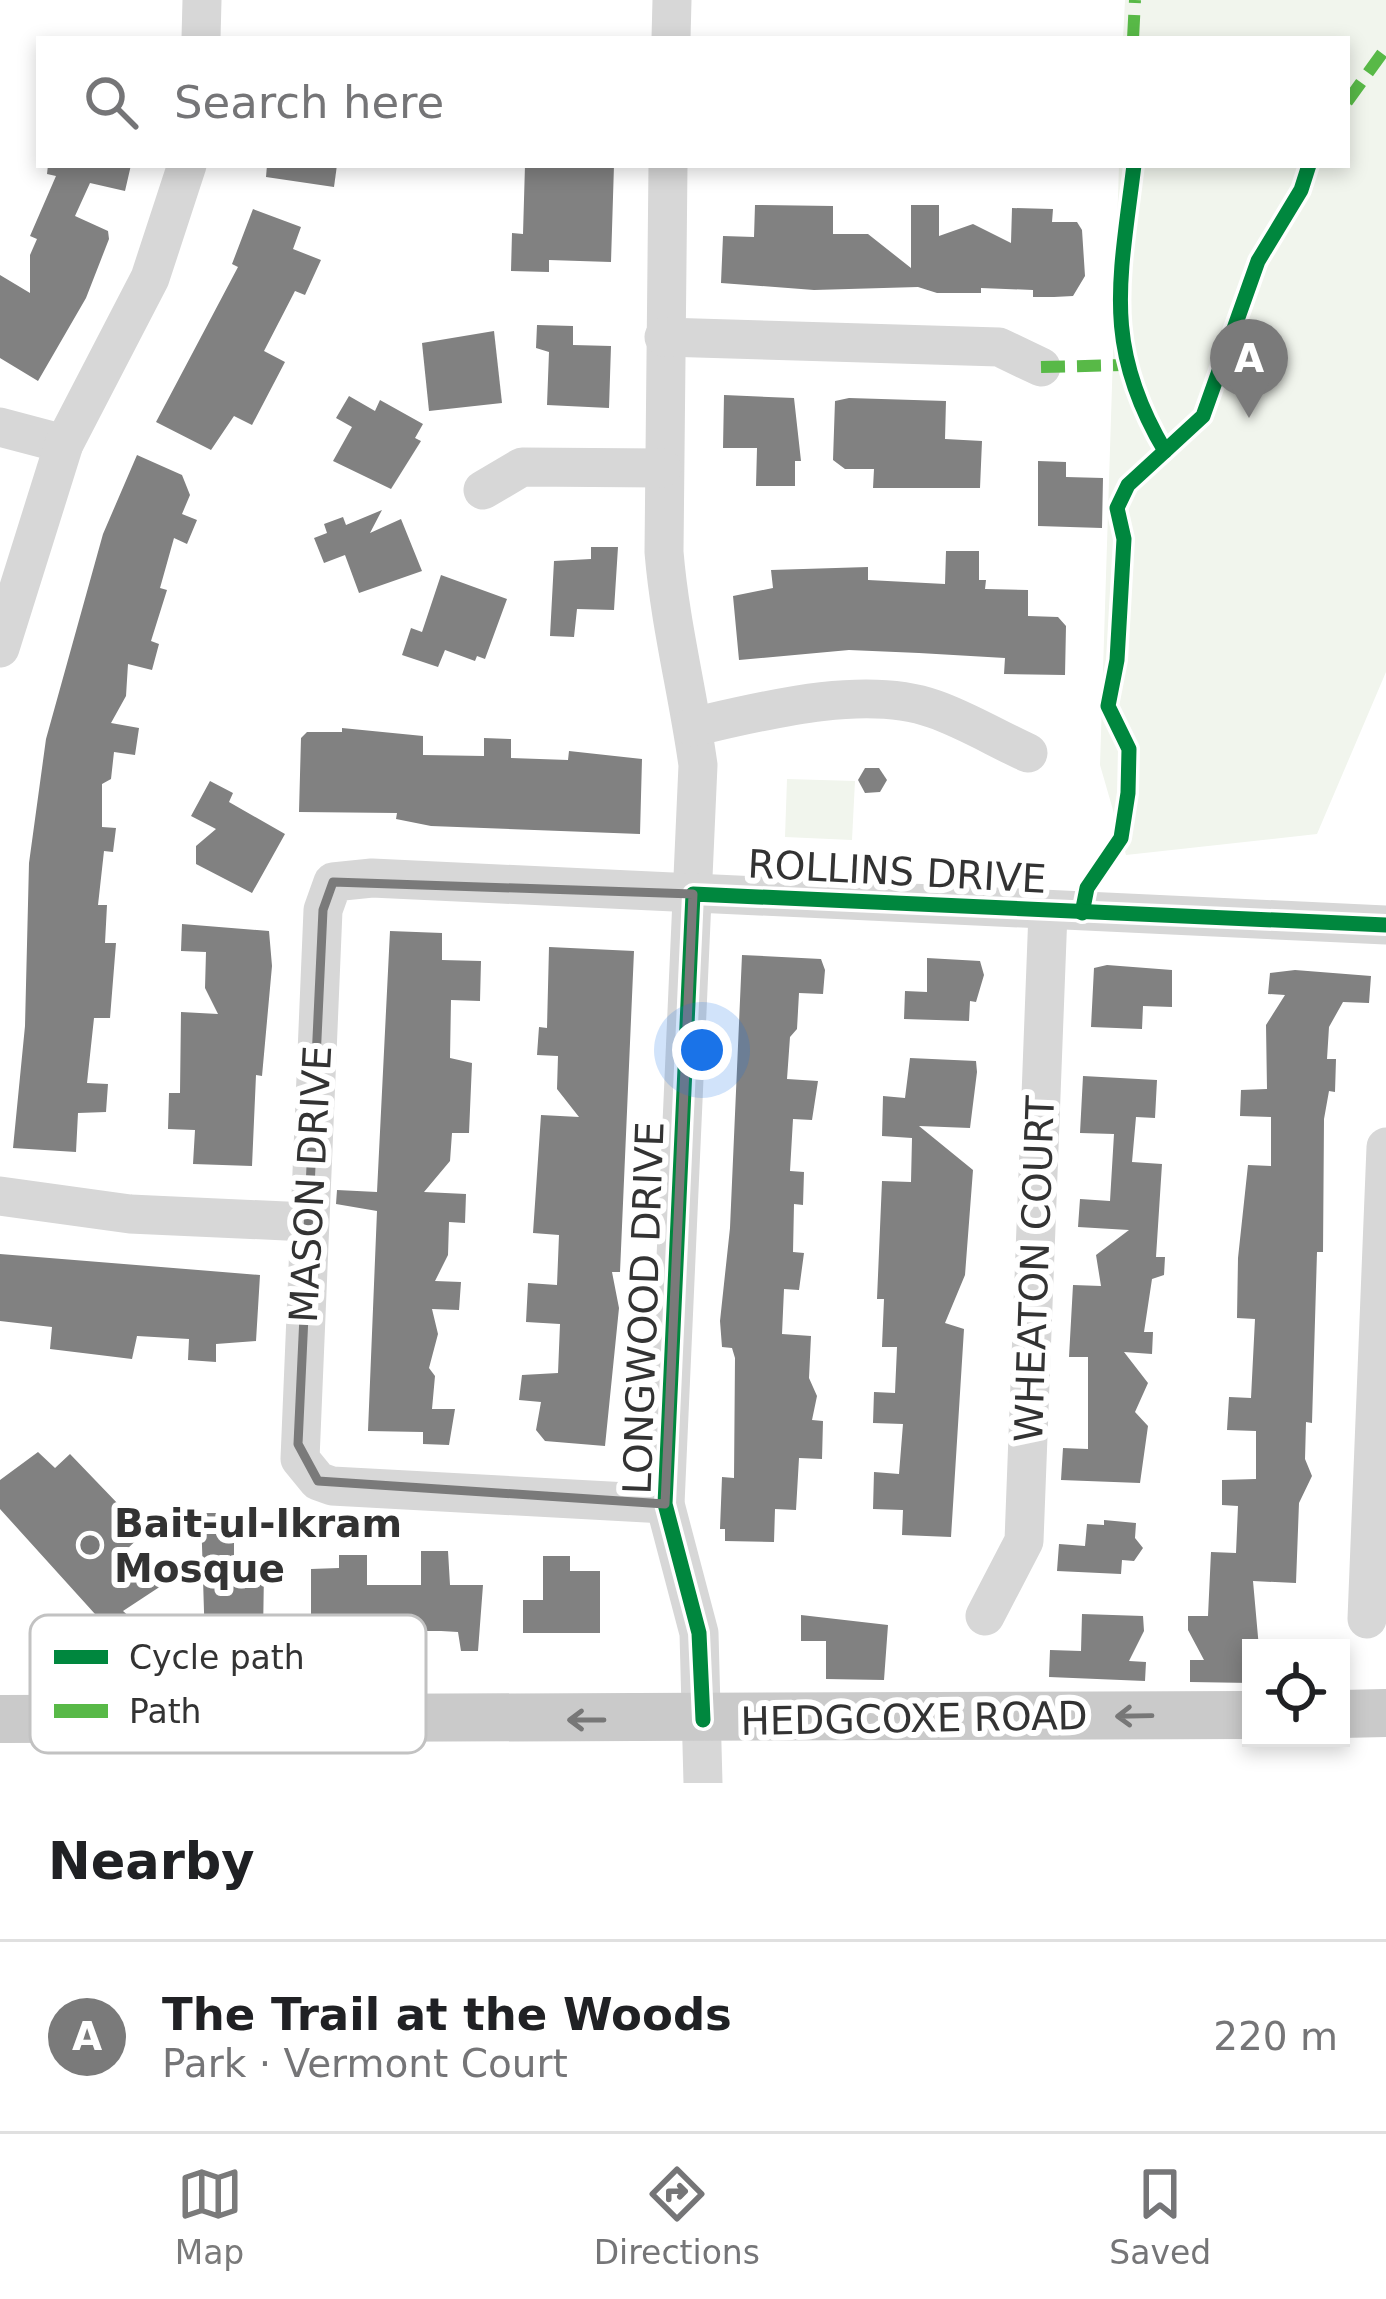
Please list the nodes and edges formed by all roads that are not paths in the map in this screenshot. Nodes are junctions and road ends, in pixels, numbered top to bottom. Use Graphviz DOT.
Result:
graph roads {
  1 [pos="202,0"];
  2 [pos="672,0"];
  3 [pos="201,36"];
  4 [pos="671,36"];
  5 [pos="186,168"];
  6 [pos="668,168"];
  7 [pos="664,337"];
  8 [pos="1041,367"];
  9 [pos="0,427"];
  10 [pos="64,445"];
  11 [pos="662,469"];
  12 [pos="483,490"];
  13 [pos="0,648"];
  14 [pos="693,727"];
  15 [pos="1028,753"];
  16 [pos="333,882"];
  17 [pos="694,895"];
  18 [pos="1048,912"];
  19 [pos="1386,925"];
  20 [pos="1386,1147"];
  21 [pos="0,1196"];
  22 [pos="307,1222"];
  23 [pos="665,1504"];
  24 [pos="985,1616"];
  25 [pos="1367,1619"];
  26 [pos="1386,1713"];
  27 [pos="1242,1714"];
  28 [pos="1350,1714"];
  29 [pos="0,1719"];
  30 [pos="30,1719"];
  31 [pos="426,1720"];
  32 [pos="703,1720"];
  33 [pos="703,1783"];
  1 -- 3 [label="street"];
  2 -- 4 [label="street"];
  5 -- 10 [label="street"];
  6 -- 7 [label="street, LONGWOOD DRIVE"];
  7 -- 8 [label="street"];
  7 -- 11 [label="street, LONGWOOD DRIVE"];
  9 -- 10 [label="street"];
  10 -- 13 [label="street"];
  11 -- 12 [label="street"];
  11 -- 14 [label="street, LONGWOOD DRIVE"];
  14 -- 15 [label="street"];
  14 -- 17 [label="street, LONGWOOD DRIVE"];
  16 -- 17 [label="street, ROLLINS DRIVE"];
  16 -- 22 [label="street, MASON DRIVE"];
  17 -- 18 [label="street, ROLLINS DRIVE"];
  17 -- 23 [label="street, LONGWOOD DRIVE"];
  18 -- 19 [label="street, ROLLINS DRIVE"];
  18 -- 24 [label="street, WHEATON COURT"];
  20 -- 25 [label="street"];
  21 -- 22 [label="street"];
  22 -- 23 [label="street, MASON DRIVE"];
  23 -- 32 [label="street, LONGWOOD DRIVE"];
  26 -- 28 [label="main road"];
  27 -- 32 [label="main road, HEDGCOXE ROAD, one-way"];
  30 -- 29 [label="main road, HEDGCOXE ROAD, one-way"];
  32 -- 31 [label="main road, HEDGCOXE ROAD, one-way"];
  32 -- 33 [label="street, LONGWOOD DRIVE"];
}
